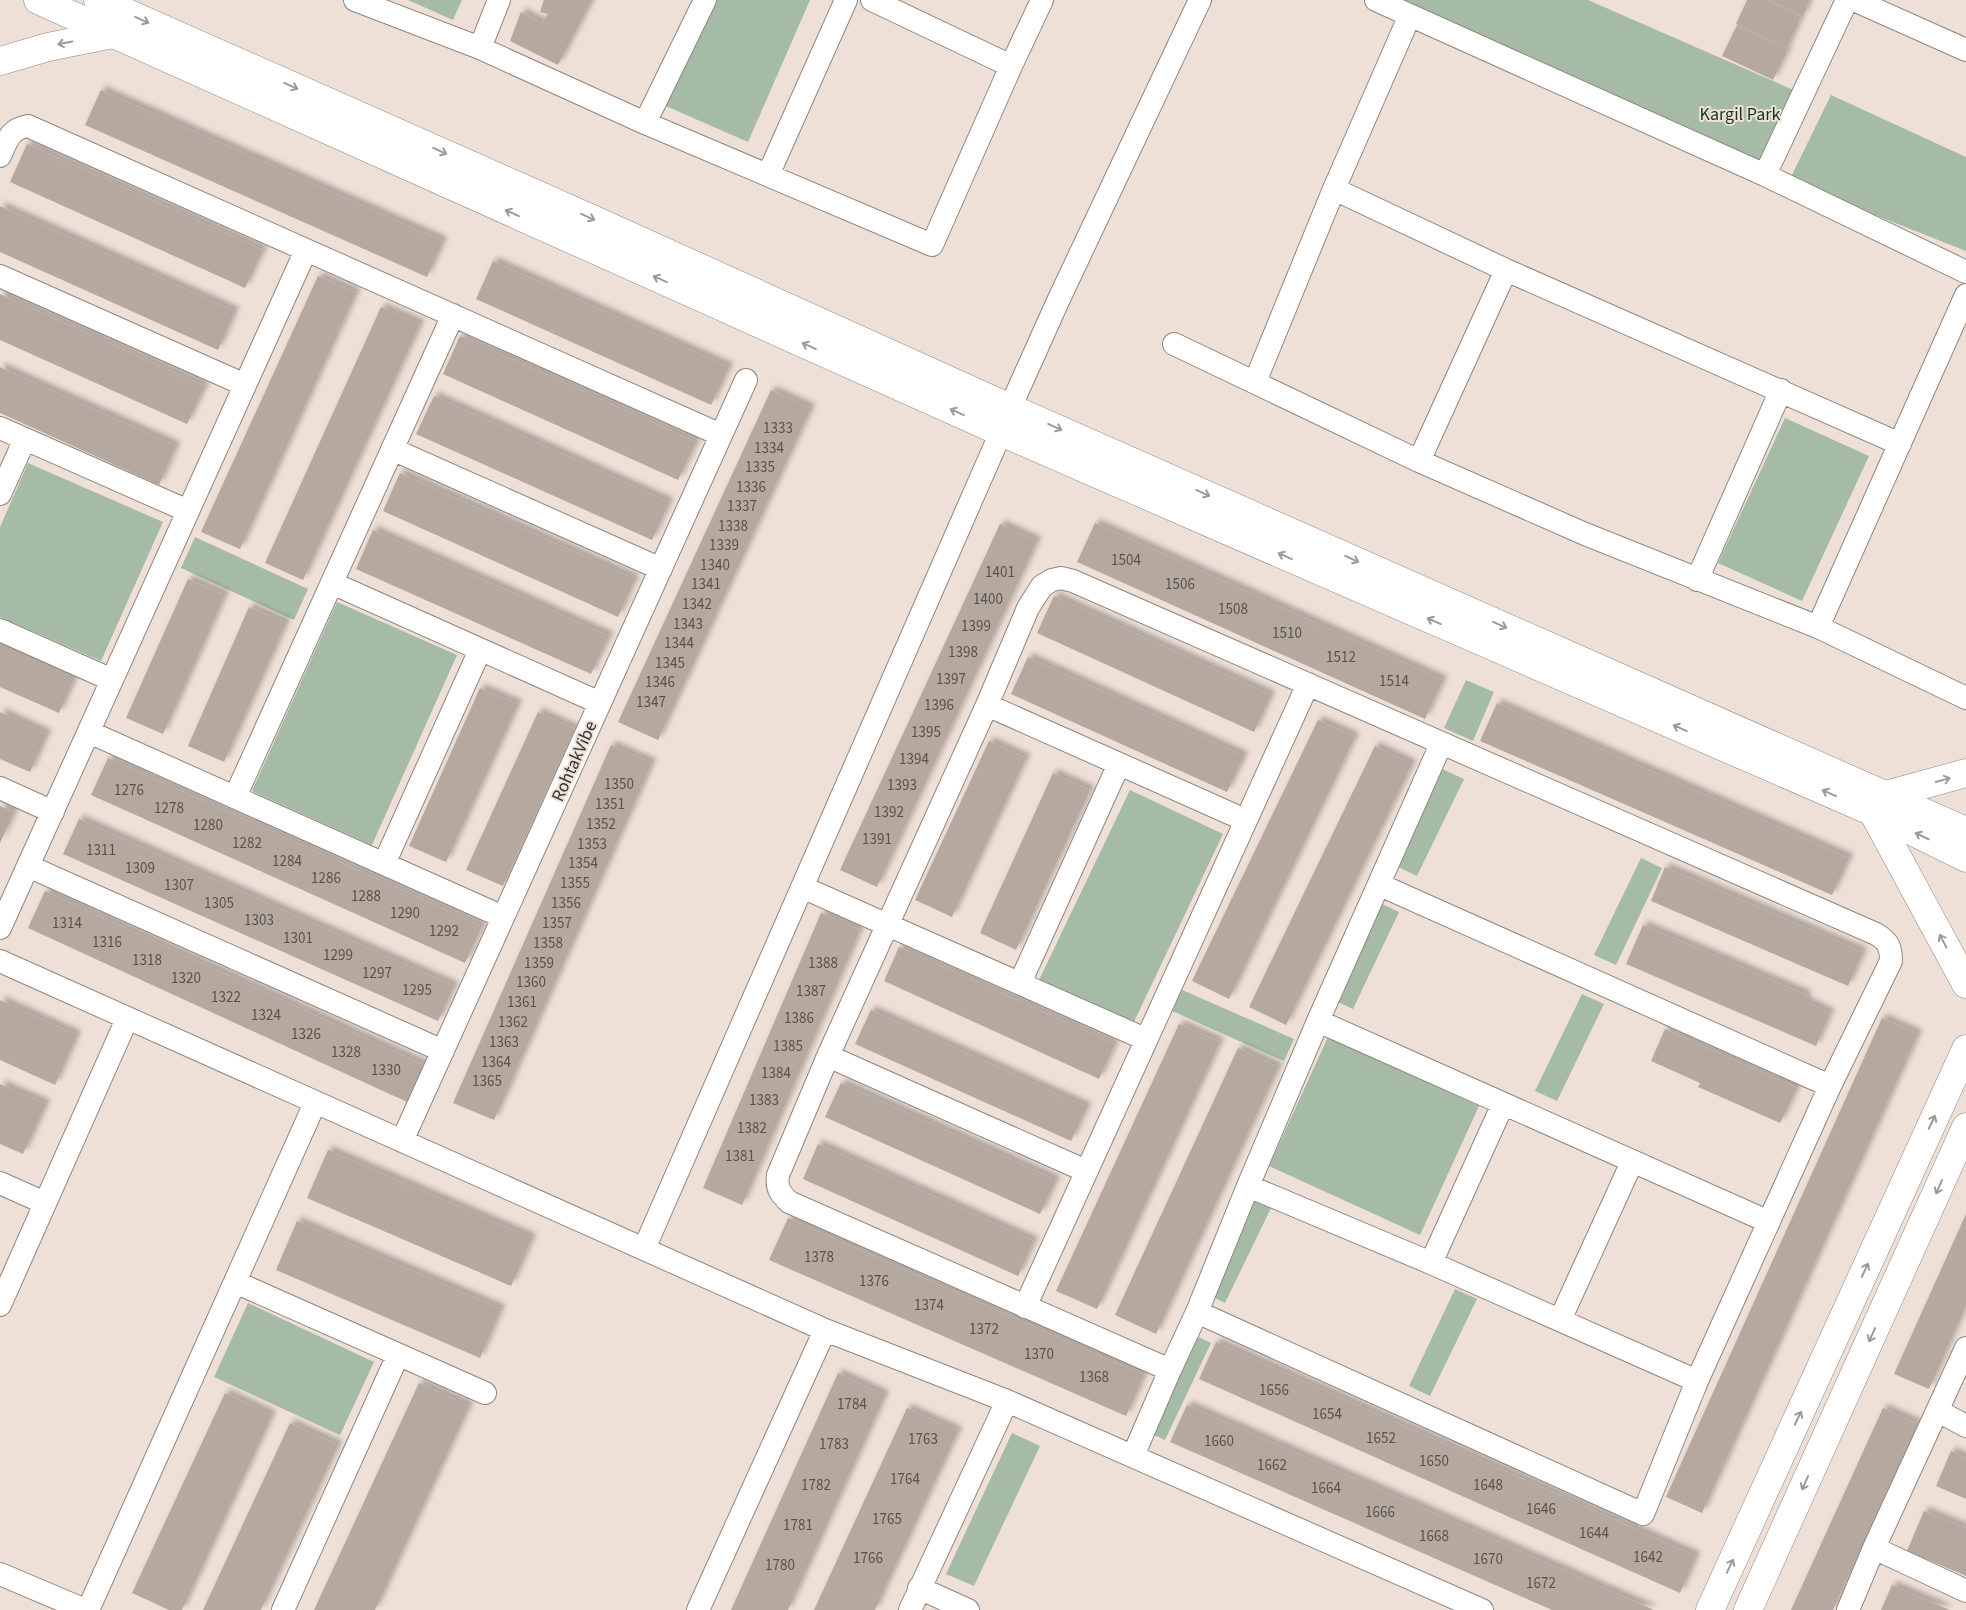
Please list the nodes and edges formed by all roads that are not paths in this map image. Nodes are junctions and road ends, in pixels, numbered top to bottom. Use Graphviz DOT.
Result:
graph roads {
  1 [pos="38,0"];
  2 [pos="98,0"];
  3 [pos="355,0"];
  4 [pos="499,0"];
  5 [pos="705,0"];
  6 [pos="846,0"];
  7 [pos="872,0"];
  8 [pos="1042,0"];
  9 [pos="1200,0"];
  10 [pos="1376,0"];
  11 [pos="1848,0"];
  12 [pos="1854,0"];
  13 [pos="1410,15"];
  14 [pos="113,34"];
  15 [pos="480,48"];
  16 [pos="1966,50"];
  17 [pos="0,61"];
  18 [pos="1011,66"];
  19 [pos="645,123"];
  20 [pos="0,156"];
  21 [pos="768,175"];
  22 [pos="1765,175"];
  23 [pos="1334,189"];
  24 [pos="306,250"];
  25 [pos="1506,270"];
  26 [pos="1966,272"];
  27 [pos="0,276"];
  28 [pos="1966,295"];
  29 [pos="453,315"];
  30 [pos="1174,344"];
  31 [pos="746,380"];
  32 [pos="1255,382"];
  33 [pos="245,385"];
  34 [pos="1781,390"];
  35 [pos="1006,420"];
  36 [pos="0,428"];
  37 [pos="721,435"];
  38 [pos="25,439"];
  39 [pos="1900,444"];
  40 [pos="392,449"];
  41 [pos="1419,461"];
  42 [pos="0,494"];
  43 [pos="188,512"];
  44 [pos="661,569"];
  45 [pos="1697,580"];
  46 [pos="332,583"];
  47 [pos="1818,627"];
  48 [pos="0,630"];
  49 [pos="480,650"];
  50 [pos="112,680"];
  51 [pos="1308,684"];
  52 [pos="1966,698"];
  53 [pos="600,703"];
  54 [pos="987,705"];
  55 [pos="89,732"];
  56 [pos="1441,744"];
  57 [pos="1119,764"];
  58 [pos="1966,774"];
  59 [pos="0,788"];
  60 [pos="235,797"];
  61 [pos="1880,804"];
  62 [pos="52,812"];
  63 [pos="1245,820"];
  64 [pos="1966,831"];
  65 [pos="1966,858"];
  66 [pos="384,864"];
  67 [pos="28,866"];
  68 [pos="1380,885"];
  69 [pos="802,886"];
  70 [pos="503,917"];
  71 [pos="888,924"];
  72 [pos="0,928"];
  73 [pos="0,961"];
  74 [pos="1020,983"];
  75 [pos="1966,984"];
  76 [pos="127,1019"];
  77 [pos="1318,1022"];
  78 [pos="1145,1040"];
  79 [pos="1966,1049"];
  80 [pos="443,1052"];
  81 [pos="828,1056"];
  82 [pos="1830,1086"];
  83 [pos="315,1103"];
  84 [pos="1503,1104"];
  85 [pos="1966,1127"];
  86 [pos="402,1141"];
  87 [pos="1632,1162"];
  88 [pos="1086,1171"];
  89 [pos="0,1183"];
  90 [pos="1248,1186"];
  91 [pos="45,1203"];
  92 [pos="1768,1222"];
  93 [pos="644,1249"];
  94 [pos="1431,1263"];
  95 [pos="234,1282"];
  96 [pos="0,1305"];
  97 [pos="1025,1307"];
  98 [pos="1197,1312"];
  99 [pos="1560,1320"];
  100 [pos="825,1330"];
  101 [pos="1966,1348"];
  102 [pos="398,1355"];
  103 [pos="1170,1370"];
  104 [pos="1697,1381"];
  105 [pos="486,1393"];
  106 [pos="1007,1401"];
  107 [pos="1938,1411"];
  108 [pos="1966,1426"];
  109 [pos="1133,1456"];
  110 [pos="1874,1548"];
  111 [pos="0,1574"];
  112 [pos="919,1588"];
  113 [pos="1966,1591"];
  114 [pos="87,1610"];
  115 [pos="283,1610"];
  116 [pos="698,1610"];
  117 [pos="910,1610"];
  118 [pos="968,1610"];
  119 [pos="1482,1610"];
  120 [pos="1710,1610"];
  121 [pos="1748,1610"];
  122 [pos="1848,1610"];
  1 -- 14 [label="main road"];
  2 -- 35 [label="main road, one-way"];
  3 -- 15 [label="street"];
  4 -- 15 [label="street"];
  5 -- 19 [label="street"];
  6 -- 21 [label="street"];
  7 -- 18 [label="street"];
  8 -- 18 [label="street"];
  9 -- 35 [label="street"];
  10 -- 13 [label="street"];
  11 -- 22 [label="street"];
  12 -- 16 [label="street"];
  13 -- 22 [label="street"];
  13 -- 23 [label="street"];
  14 -- 17 [label="main road, one-way"];
  35 -- 14 [label="main road, one-way"];
  15 -- 19 [label="street"];
  18 -- 21 [label="street"];
  19 -- 21 [label="street"];
  20 -- 24 [label="street"];
  22 -- 26 [label="street"];
  23 -- 25 [label="street"];
  23 -- 32 [label="street"];
  24 -- 29 [label="street"];
  24 -- 33 [label="street"];
  25 -- 34 [label="street"];
  25 -- 41 [label="street"];
  27 -- 33 [label="street"];
  28 -- 39 [label="street"];
  29 -- 37 [label="street"];
  29 -- 40 [label="street"];
  30 -- 32 [label="street"];
  31 -- 37 [label="street, RohtakVibe"];
  32 -- 41 [label="street"];
  33 -- 43 [label="street"];
  34 -- 39 [label="street"];
  34 -- 45 [label="street"];
  35 -- 61 [label="main road"];
  35 -- 69 [label="street"];
  36 -- 38 [label="street"];
  37 -- 44 [label="street, RohtakVibe"];
  38 -- 42 [label="street"];
  38 -- 43 [label="street"];
  39 -- 47 [label="street"];
  40 -- 44 [label="street"];
  40 -- 46 [label="street"];
  41 -- 45 [label="street"];
  43 -- 50 [label="street"];
  44 -- 53 [label="street, RohtakVibe"];
  45 -- 47 [label="street"];
  46 -- 49 [label="street"];
  46 -- 60 [label="street"];
  47 -- 52 [label="street"];
  48 -- 50 [label="street"];
  49 -- 53 [label="street"];
  49 -- 66 [label="street"];
  50 -- 55 [label="street"];
  51 -- 54 [label="street"];
  51 -- 56 [label="street"];
  51 -- 63 [label="street"];
  53 -- 70 [label="street, RohtakVibe"];
  54 -- 57 [label="street"];
  54 -- 71 [label="street"];
  55 -- 60 [label="street"];
  55 -- 62 [label="street"];
  56 -- 68 [label="street"];
  56 -- 82 [label="street"];
  57 -- 63 [label="street"];
  57 -- 74 [label="street"];
  61 -- 58 [label="main road, one-way"];
  59 -- 62 [label="street"];
  60 -- 66 [label="street"];
  61 -- 64 [label="main road"];
  65 -- 61 [label="main road, one-way"];
  75 -- 61 [label="main road, one-way"];
  62 -- 67 [label="street"];
  63 -- 78 [label="street"];
  66 -- 70 [label="street"];
  67 -- 72 [label="street"];
  67 -- 80 [label="street"];
  68 -- 77 [label="street"];
  68 -- 82 [label="street"];
  69 -- 71 [label="street"];
  69 -- 93 [label="street"];
  70 -- 80 [label="street, RohtakVibe"];
  71 -- 74 [label="street"];
  71 -- 81 [label="street"];
  73 -- 76 [label="street"];
  74 -- 78 [label="street"];
  76 -- 83 [label="street"];
  76 -- 91 [label="street"];
  77 -- 84 [label="street"];
  77 -- 90 [label="street"];
  78 -- 88 [label="street"];
  120 -- 79 [label="main road, one-way"];
  80 -- 86 [label="street, RohtakVibe"];
  81 -- 88 [label="street"];
  81 -- 97 [label="street"];
  82 -- 92 [label="street"];
  83 -- 86 [label="street"];
  83 -- 95 [label="street"];
  84 -- 87 [label="street"];
  84 -- 94 [label="street"];
  85 -- 121 [label="main road, one-way"];
  86 -- 93 [label="street"];
  87 -- 92 [label="street"];
  87 -- 99 [label="street"];
  88 -- 97 [label="street"];
  89 -- 91 [label="street"];
  90 -- 94 [label="street"];
  90 -- 98 [label="street"];
  91 -- 96 [label="street"];
  92 -- 104 [label="street"];
  93 -- 100 [label="street"];
  94 -- 99 [label="street"];
  95 -- 102 [label="street"];
  95 -- 114 [label="street"];
  97 -- 103 [label="street"];
  98 -- 103 [label="street"];
  98 -- 104 [label="street"];
  99 -- 104 [label="street"];
  100 -- 106 [label="street"];
  100 -- 116 [label="street"];
  101 -- 107 [label="street"];
  102 -- 105 [label="street"];
  102 -- 115 [label="street"];
  103 -- 109 [label="street"];
  106 -- 109 [label="street"];
  106 -- 112 [label="street"];
  107 -- 108 [label="street"];
  107 -- 110 [label="street"];
  109 -- 119 [label="street"];
  110 -- 113 [label="street"];
  110 -- 122 [label="street"];
  111 -- 114 [label="street"];
  112 -- 117 [label="street"];
  112 -- 118 [label="street"];
}
